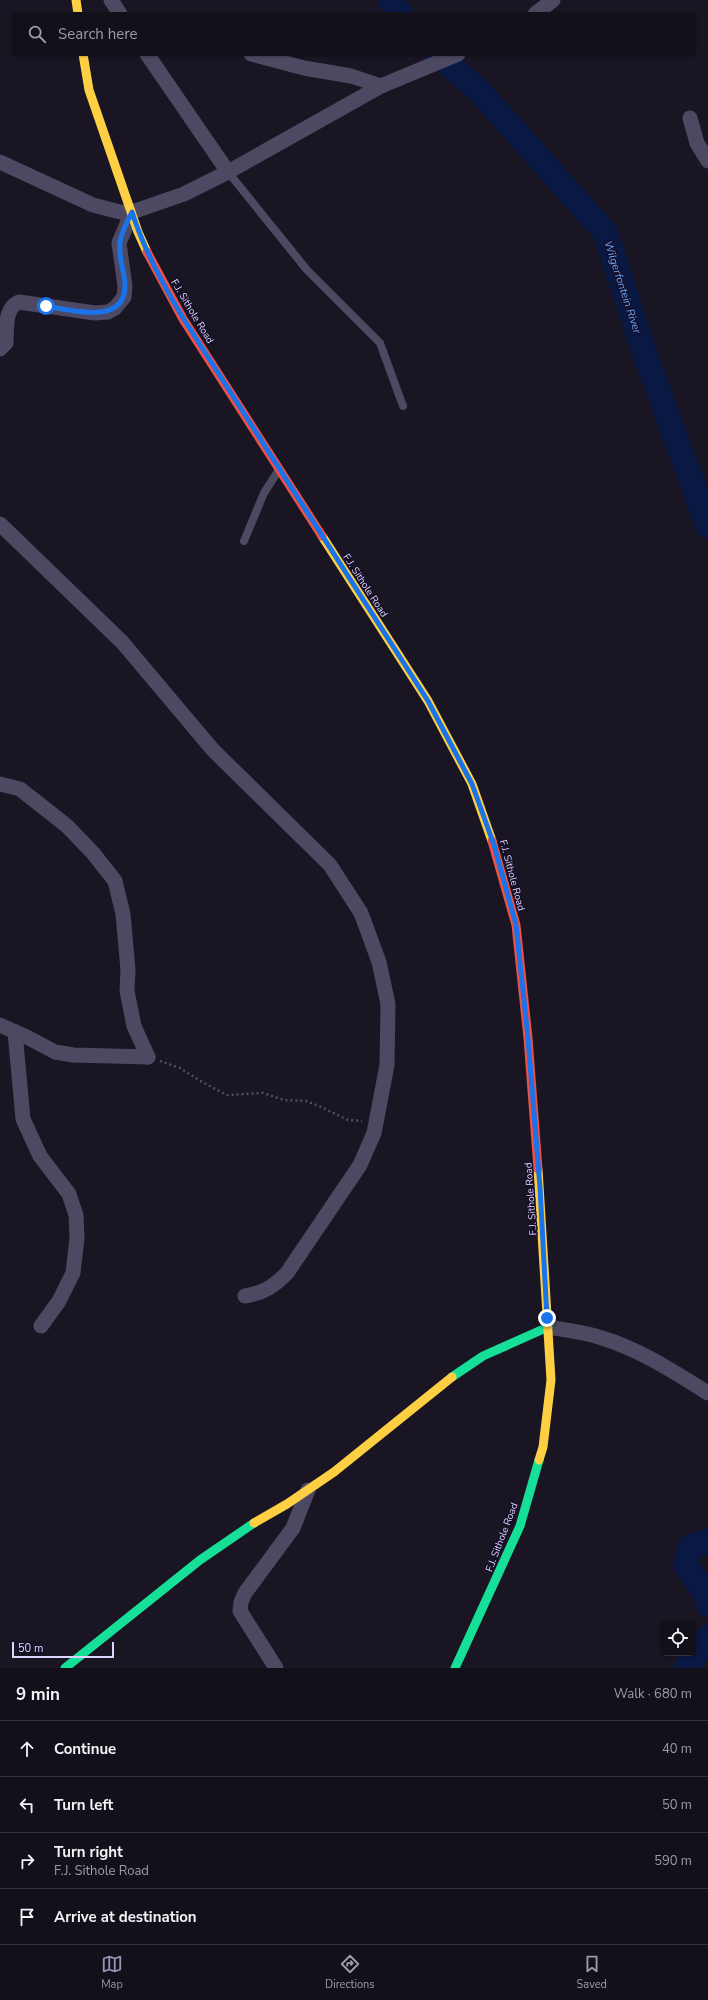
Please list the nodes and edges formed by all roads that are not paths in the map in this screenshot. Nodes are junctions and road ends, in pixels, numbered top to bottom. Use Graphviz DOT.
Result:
graph roads {
  1 [pos="76,0"];
  2 [pos="110,0"];
  3 [pos="553,0"];
  4 [pos="78,12"];
  5 [pos="119,12"];
  6 [pos="538,12"];
  7 [pos="83,56"];
  8 [pos="148,56"];
  9 [pos="259,56"];
  10 [pos="453,56"];
  11 [pos="381,86"];
  12 [pos="690,118"];
  13 [pos="708,161"];
  14 [pos="0,162"];
  15 [pos="228,172"];
  16 [pos="132,212"];
  17 [pos="0,349"];
  18 [pos="403,406"];
  19 [pos="279,469"];
  20 [pos="0,524"];
  21 [pos="244,541"];
  22 [pos="0,784"];
  23 [pos="0,1025"];
  24 [pos="15,1032"];
  25 [pos="245,1296"];
  26 [pos="41,1326"];
  27 [pos="548,1327"];
  28 [pos="708,1393"];
  29 [pos="308,1490"];
  30 [pos="65,1668"];
  31 [pos="276,1668"];
  32 [pos="456,1668"];
  1 -- 4 [label="street"];
  2 -- 5 [label="street"];
  3 -- 6 [label="street"];
  7 -- 16 [label="street, F.J. Sithole Road"];
  8 -- 15 [label="street"];
  9 -- 11 [label="street"];
  10 -- 11 [label="street"];
  11 -- 15 [label="street"];
  12 -- 13 [label="street"];
  14 -- 16 [label="street"];
  15 -- 16 [label="street"];
  15 -- 18 [label="lane"];
  16 -- 17 [label="street"];
  16 -- 19 [label="street, F.J. Sithole Road"];
  19 -- 21 [label="lane"];
  19 -- 27 [label="street, F.J. Sithole Road"];
  20 -- 25 [label="street"];
  22 -- 24 [label="street"];
  23 -- 24 [label="street"];
  24 -- 26 [label="street"];
  27 -- 28 [label="street"];
  27 -- 29 [label="street"];
  27 -- 32 [label="street, F.J. Sithole Road"];
  29 -- 30 [label="street"];
  29 -- 31 [label="street"];
}
